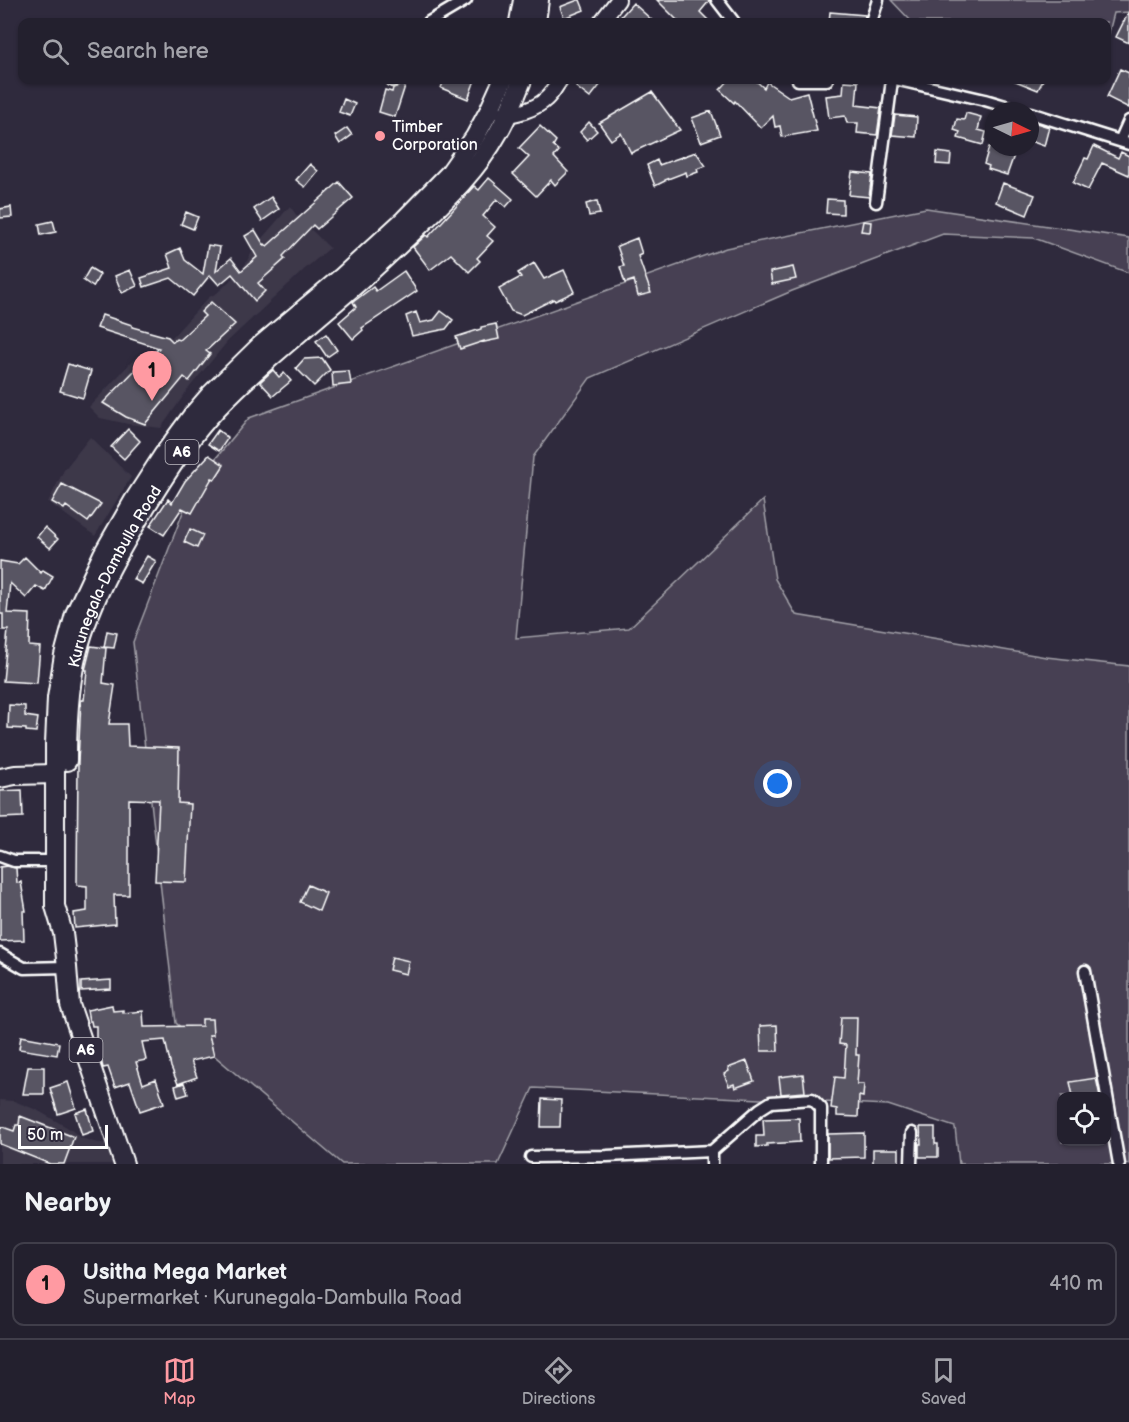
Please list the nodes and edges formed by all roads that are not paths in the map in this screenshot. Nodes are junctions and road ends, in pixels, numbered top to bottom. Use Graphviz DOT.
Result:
graph roads {
  1 [pos="466,0"];
  2 [pos="523,0"];
  3 [pos="539,0"];
  4 [pos="618,0"];
  5 [pos="717,0"];
  6 [pos="878,0"];
  7 [pos="436,18"];
  8 [pos="520,18"];
  9 [pos="537,18"];
  10 [pos="604,18"];
  11 [pos="731,18"];
  12 [pos="872,18"];
  13 [pos="501,84"];
  14 [pos="520,84"];
  15 [pos="557,84"];
  16 [pos="891,84"];
  17 [pos="916,84"];
  18 [pos="993,102"];
  19 [pos="489,111"];
  20 [pos="508,116"];
  21 [pos="1039,116"];
  22 [pos="1129,121"];
  23 [pos="1125,142"];
  24 [pos="876,202"];
  25 [pos="55,774"];
  26 [pos="0,778"];
  27 [pos="0,856"];
  28 [pos="55,861"];
  29 [pos="63,933"];
  30 [pos="0,954"];
  31 [pos="67,967"];
  32 [pos="1085,971"];
  33 [pos="912,1133"];
  34 [pos="712,1151"];
  35 [pos="531,1157"];
  36 [pos="607,1160"];
  37 [pos="124,1164"];
  38 [pos="712,1164"];
  39 [pos="821,1164"];
  40 [pos="912,1164"];
  41 [pos="1119,1164"];
  1 -- 7 [label="street"];
  2 -- 8 [label="main road"];
  3 -- 9 [label="main road"];
  4 -- 10 [label="street"];
  5 -- 11 [label="street"];
  6 -- 12 [label="street"];
  13 -- 19 [label="main road, Kurunegala-Dambulla Road / A6"];
  14 -- 20 [label="main road, Kurunegala-Dambulla Road / A6"];
  15 -- 20 [label="street"];
  16 -- 24 [label="street"];
  17 -- 18 [label="street"];
  19 -- 20 [label="street"];
  19 -- 25 [label="main road, Kurunegala-Dambulla Road / A6"];
  20 -- 29 [label="main road, Kurunegala-Dambulla Road / A6"];
  21 -- 23 [label="street"];
  22 -- 23 [label="street"];
  25 -- 26 [label="main road"];
  25 -- 28 [label="main road, Kurunegala-Dambulla Road / A6"];
  27 -- 28 [label="street"];
  28 -- 29 [label="main road, Kurunegala-Dambulla Road / A6"];
  29 -- 31 [label="main road, Kurunegala-Dambulla Road / A6"];
  30 -- 31 [label="street"];
  31 -- 37 [label="main road, Kurunegala-Dambulla Road / A6"];
  32 -- 41 [label="street"];
  33 -- 40 [label="street"];
  34 -- 36 [label="street"];
  34 -- 38 [label="street"];
  34 -- 39 [label="street"];
  35 -- 36 [label="street"];
}
